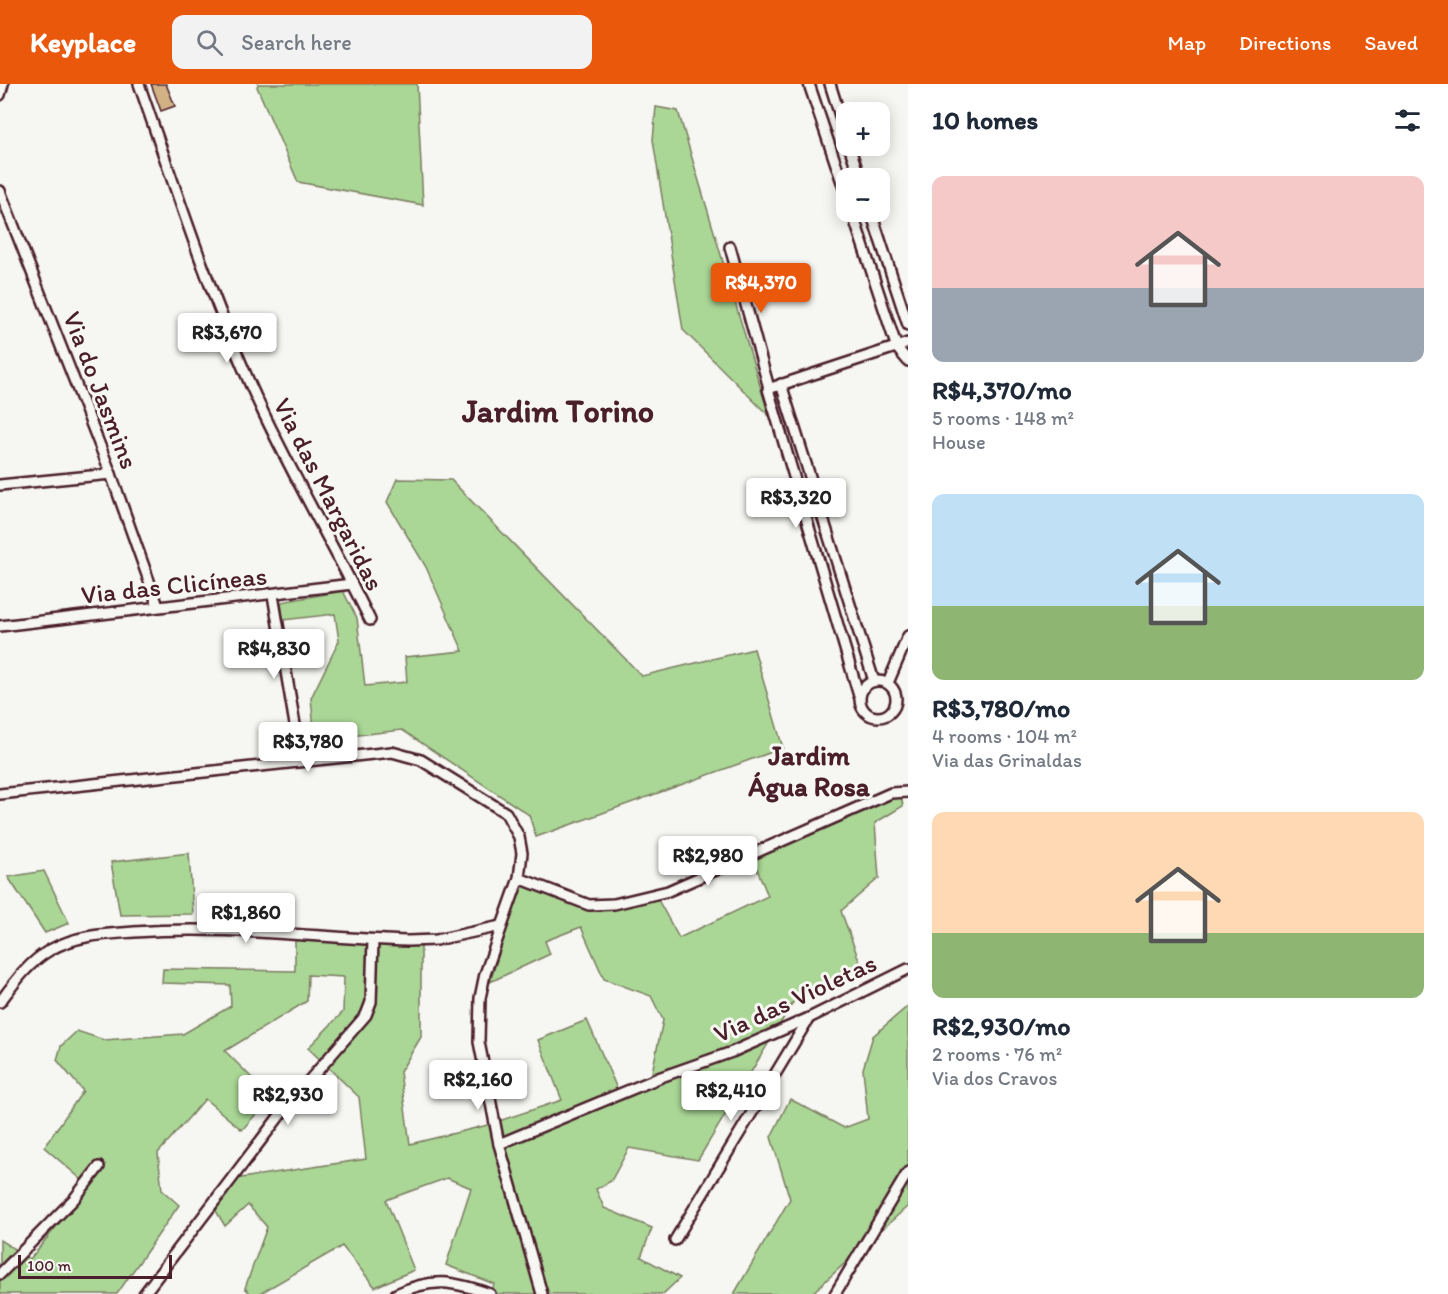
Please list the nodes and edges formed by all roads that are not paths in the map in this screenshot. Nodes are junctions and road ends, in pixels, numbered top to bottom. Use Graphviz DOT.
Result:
graph roads {
  1 [pos="3,84"];
  2 [pos="139,84"];
  3 [pos="809,84"];
  4 [pos="830,84"];
  5 [pos="0,95"];
  6 [pos="836,103"];
  7 [pos="837,168"];
  8 [pos="0,190"];
  9 [pos="855,222"];
  10 [pos="874,222"];
  11 [pos="730,247"];
  12 [pos="908,325"];
  13 [pos="908,343"];
  14 [pos="897,348"];
  15 [pos="908,361"];
  16 [pos="781,384"];
  17 [pos="769,388"];
  18 [pos="111,474"];
  19 [pos="0,485"];
  20 [pos="352,584"];
  21 [pos="273,595"];
  22 [pos="158,606"];
  23 [pos="370,620"];
  24 [pos="0,626"];
  25 [pos="908,636"];
  26 [pos="874,681"];
  27 [pos="888,683"];
  28 [pos="860,696"];
  29 [pos="301,760"];
  30 [pos="908,792"];
  31 [pos="0,794"];
  32 [pos="519,878"];
  33 [pos="501,926"];
  34 [pos="373,940"];
  35 [pos="908,969"];
  36 [pos="0,1002"];
  37 [pos="809,1018"];
  38 [pos="499,1144"];
  39 [pos="99,1167"];
  40 [pos="908,1172"];
  41 [pos="675,1240"];
  42 [pos="0,1274"];
  43 [pos="144,1294"];
  44 [pos="396,1294"];
  45 [pos="490,1294"];
  46 [pos="542,1294"];
  47 [pos="835,1294"];
  1 -- 5 [label="street"];
  2 -- 20 [label="street, Via das Margaridas"];
  3 -- 7 [label="street"];
  4 -- 6 [label="street"];
  8 -- 18 [label="street, Via do Jasmins"];
  9 -- 14 [label="street"];
  10 -- 12 [label="street"];
  11 -- 17 [label="street"];
  13 -- 14 [label="street"];
  14 -- 15 [label="street"];
  14 -- 16 [label="street"];
  16 -- 17 [label="street"];
  16 -- 26 [label="street"];
  17 -- 28 [label="street"];
  18 -- 19 [label="street"];
  18 -- 22 [label="street, Via do Jasmins"];
  20 -- 21 [label="street, Via das Clicíneas"];
  20 -- 23 [label="street, Via das Margaridas"];
  21 -- 22 [label="street, Via das Clicíneas"];
  21 -- 29 [label="street"];
  22 -- 24 [label="street, Via das Clicíneas"];
  25 -- 27 [label="street"];
  26 -- 27 [label="street"];
  26 -- 28 [label="street"];
  27 -- 28 [label="street"];
  29 -- 31 [label="street"];
  29 -- 32 [label="street"];
  30 -- 32 [label="street"];
  32 -- 33 [label="street"];
  33 -- 34 [label="street"];
  33 -- 38 [label="street"];
  34 -- 36 [label="street"];
  34 -- 43 [label="street"];
  35 -- 37 [label="street, Via das Violetas"];
  37 -- 38 [label="street, Via das Violetas"];
  37 -- 41 [label="street"];
  38 -- 46 [label="street"];
  39 -- 42 [label="street"];
  40 -- 47 [label="street"];
  44 -- 45 [label="street"];
}
